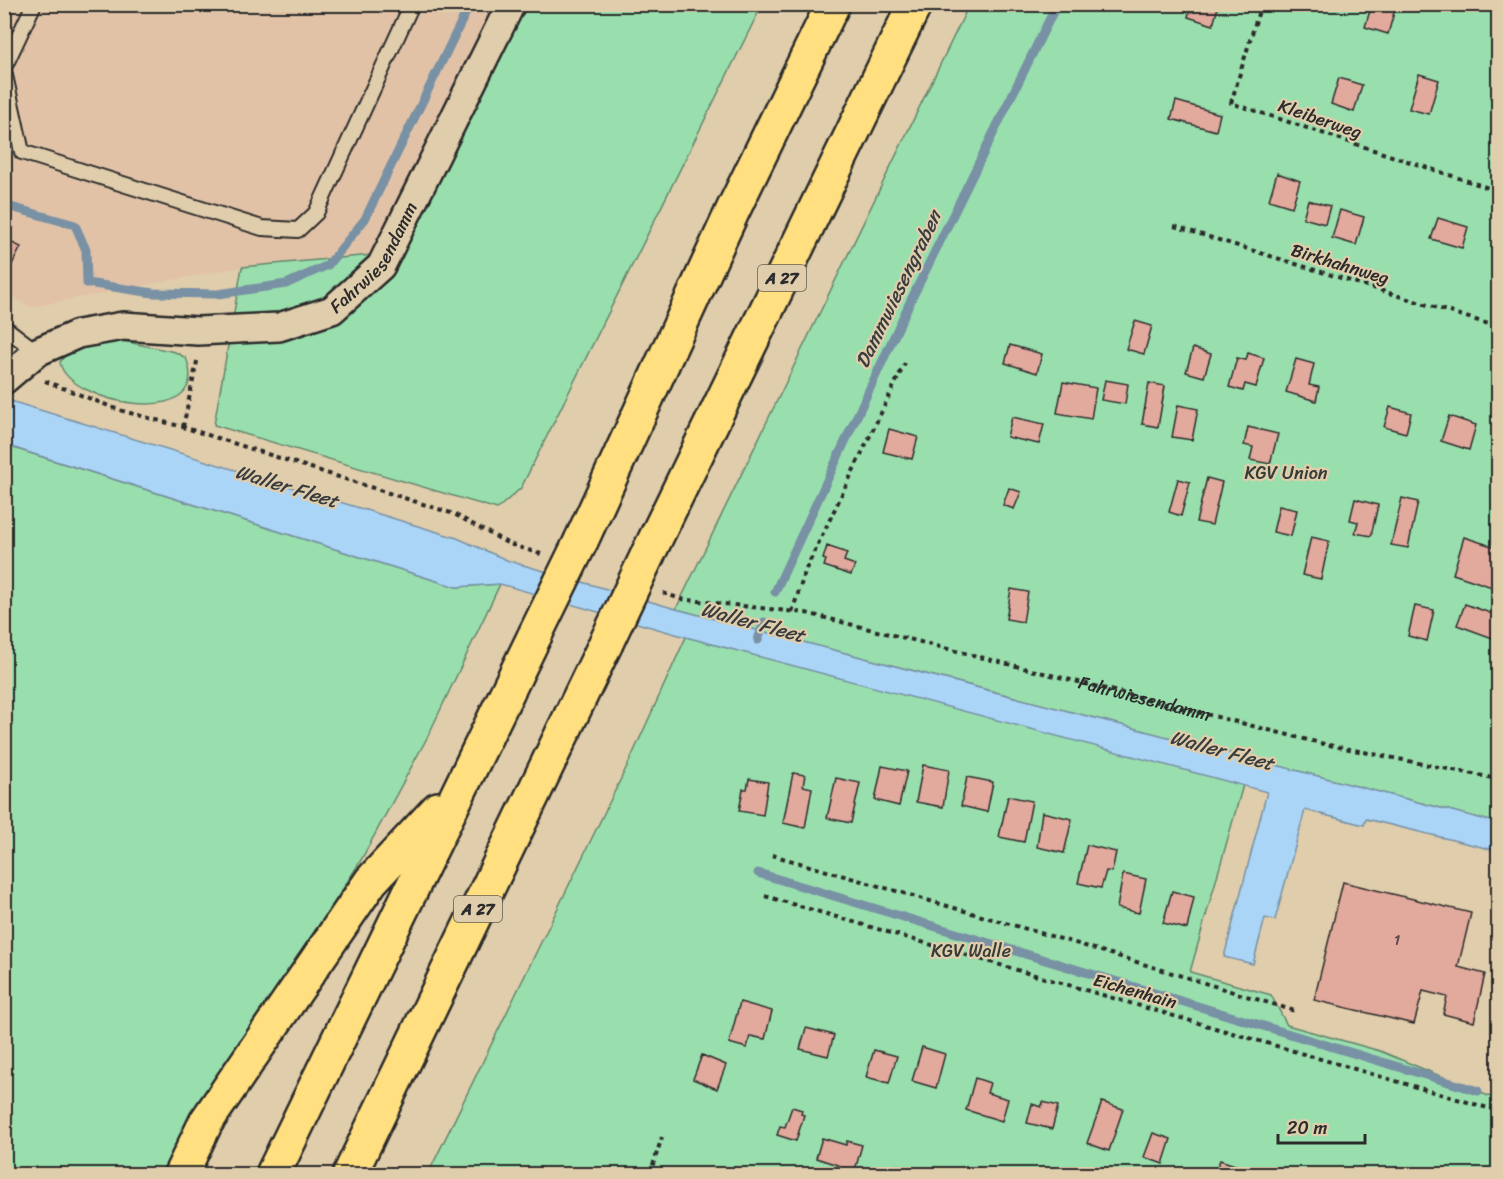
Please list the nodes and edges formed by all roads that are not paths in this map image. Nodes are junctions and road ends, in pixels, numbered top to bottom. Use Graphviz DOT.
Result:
graph roads {
  1 [pos="34,4"];
  2 [pos="412,4"];
  3 [pos="511,4"];
  4 [pos="833,4"];
  5 [pos="915,4"];
  6 [pos="4,70"];
  7 [pos="4,327"];
  8 [pos="37,352"];
  9 [pos="9,376"];
  10 [pos="461,784"];
  11 [pos="181,1174"];
  12 [pos="273,1174"];
  13 [pos="350,1174"];
  1 -- 6 [label="lane"];
  2 -- 6 [label="lane"];
  3 -- 8 [label="street, Fahrwiesendamm"];
  4 -- 10 [label="highway, bridge"];
  5 -- 13 [label="highway, A 27, bridge"];
  7 -- 8 [label="lane"];
  8 -- 9 [label="street, Fahrwiesendamm"];
  10 -- 11 [label="highway"];
  10 -- 12 [label="highway"];
}
